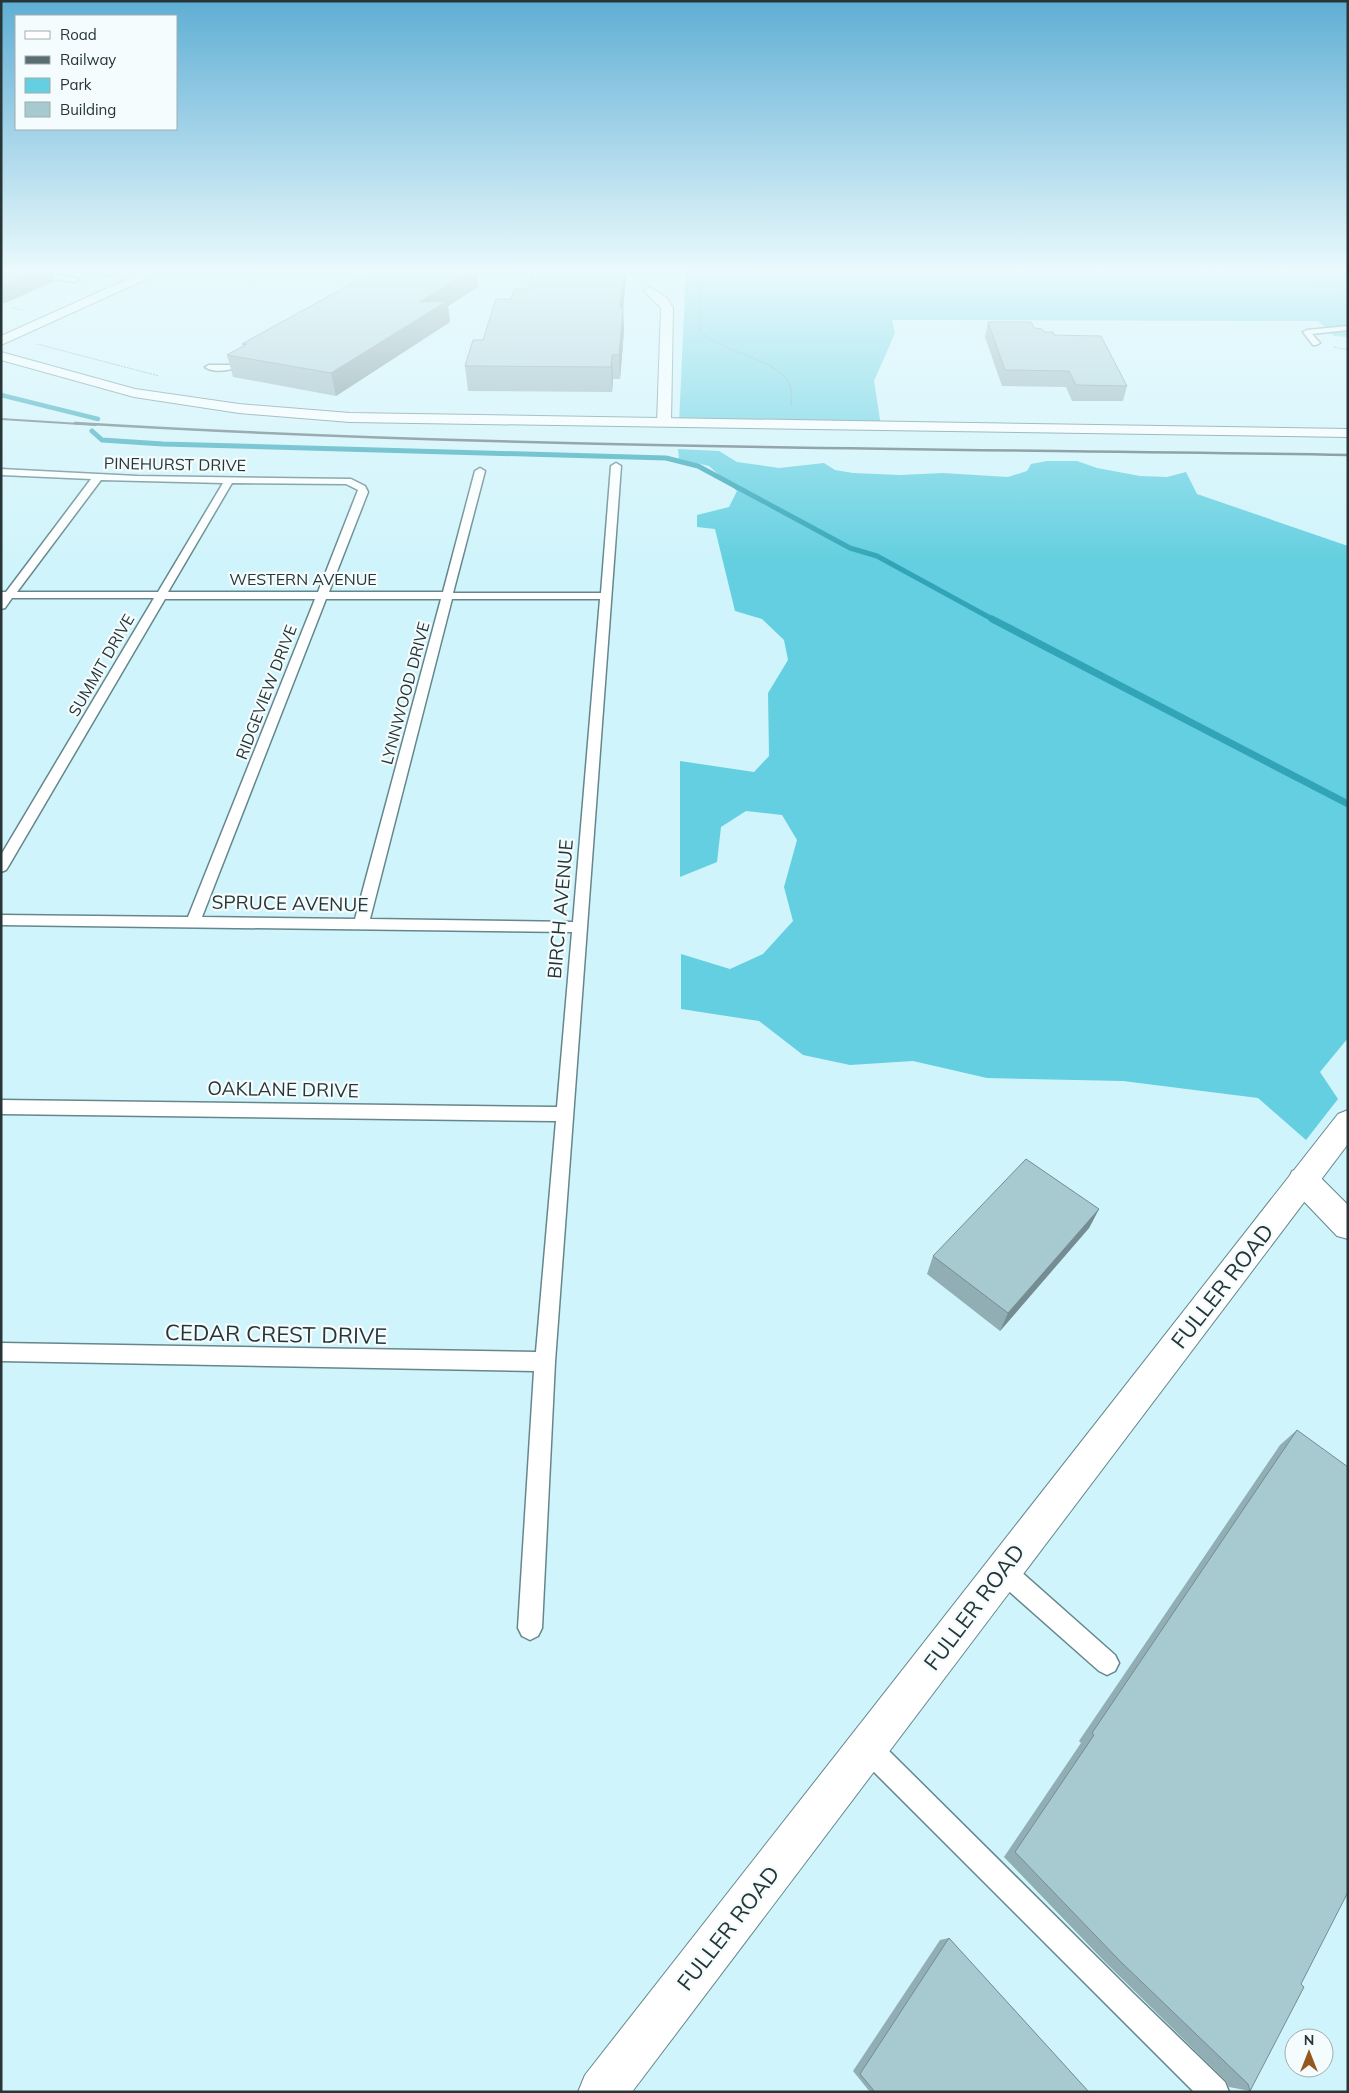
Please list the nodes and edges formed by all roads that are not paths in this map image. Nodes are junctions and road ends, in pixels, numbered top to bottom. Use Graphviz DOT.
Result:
graph roads {
  1 [pos="43,368"];
  2 [pos="80,368"];
  3 [pos="665,368"];
  4 [pos="151,394"];
  5 [pos="664,423"];
  6 [pos="1348,433"];
  7 [pos="616,466"];
  8 [pos="480,471"];
  9 [pos="1,472"];
  10 [pos="98,477"];
  11 [pos="229,480"];
  12 [pos="348,481"];
  13 [pos="6,595"];
  14 [pos="161,595"];
  15 [pos="321,596"];
  16 [pos="447,596"];
  17 [pos="605,596"];
  18 [pos="1,606"];
  19 [pos="1,867"];
  20 [pos="1,920"];
  21 [pos="193,922"];
  22 [pos="361,924"];
  23 [pos="579,926"];
  24 [pos="1,1107"];
  25 [pos="564,1114"];
  26 [pos="1348,1122"];
  27 [pos="1304,1180"];
  28 [pos="1348,1226"];
  29 [pos="1,1352"];
  30 [pos="545,1359"];
  31 [pos="1002,1570"];
  32 [pos="530,1628"];
  33 [pos="1107,1663"];
  34 [pos="867,1748"];
  35 [pos="602,2092"];
  36 [pos="1215,2092"];
  1 -- 4 [label="main road"];
  2 -- 4 [label="main road"];
  3 -- 5 [label="main road"];
  4 -- 5 [label="main road"];
  5 -- 6 [label="main road"];
  7 -- 17 [label="lane, BIRCH AVENUE"];
  8 -- 16 [label="lane, LYNNWOOD DRIVE"];
  9 -- 10 [label="lane, PINEHURST DRIVE"];
  10 -- 11 [label="lane, PINEHURST DRIVE"];
  10 -- 13 [label="lane"];
  11 -- 12 [label="lane, PINEHURST DRIVE"];
  11 -- 14 [label="lane, SUMMIT DRIVE"];
  12 -- 15 [label="lane, RIDGEVIEW DRIVE"];
  13 -- 14 [label="lane, WESTERN AVENUE"];
  13 -- 18 [label="lane"];
  14 -- 15 [label="lane, WESTERN AVENUE"];
  14 -- 19 [label="lane, SUMMIT DRIVE"];
  15 -- 16 [label="lane, WESTERN AVENUE"];
  15 -- 21 [label="lane, RIDGEVIEW DRIVE"];
  16 -- 17 [label="lane, WESTERN AVENUE"];
  16 -- 22 [label="lane, LYNNWOOD DRIVE"];
  17 -- 23 [label="lane, BIRCH AVENUE"];
  20 -- 21 [label="lane, SPRUCE AVENUE"];
  21 -- 22 [label="lane, SPRUCE AVENUE"];
  22 -- 23 [label="lane, SPRUCE AVENUE"];
  23 -- 25 [label="lane, BIRCH AVENUE"];
  24 -- 25 [label="lane, OAKLANE DRIVE"];
  25 -- 30 [label="lane, BIRCH AVENUE"];
  26 -- 27 [label="main road, FULLER ROAD"];
  27 -- 28 [label="main road"];
  27 -- 31 [label="main road, FULLER ROAD"];
  29 -- 30 [label="lane, CEDAR CREST DRIVE"];
  30 -- 32 [label="lane, BIRCH AVENUE"];
  31 -- 33 [label="lane"];
  31 -- 34 [label="main road, FULLER ROAD"];
  34 -- 35 [label="main road, FULLER ROAD"];
  34 -- 36 [label="lane"];
}
